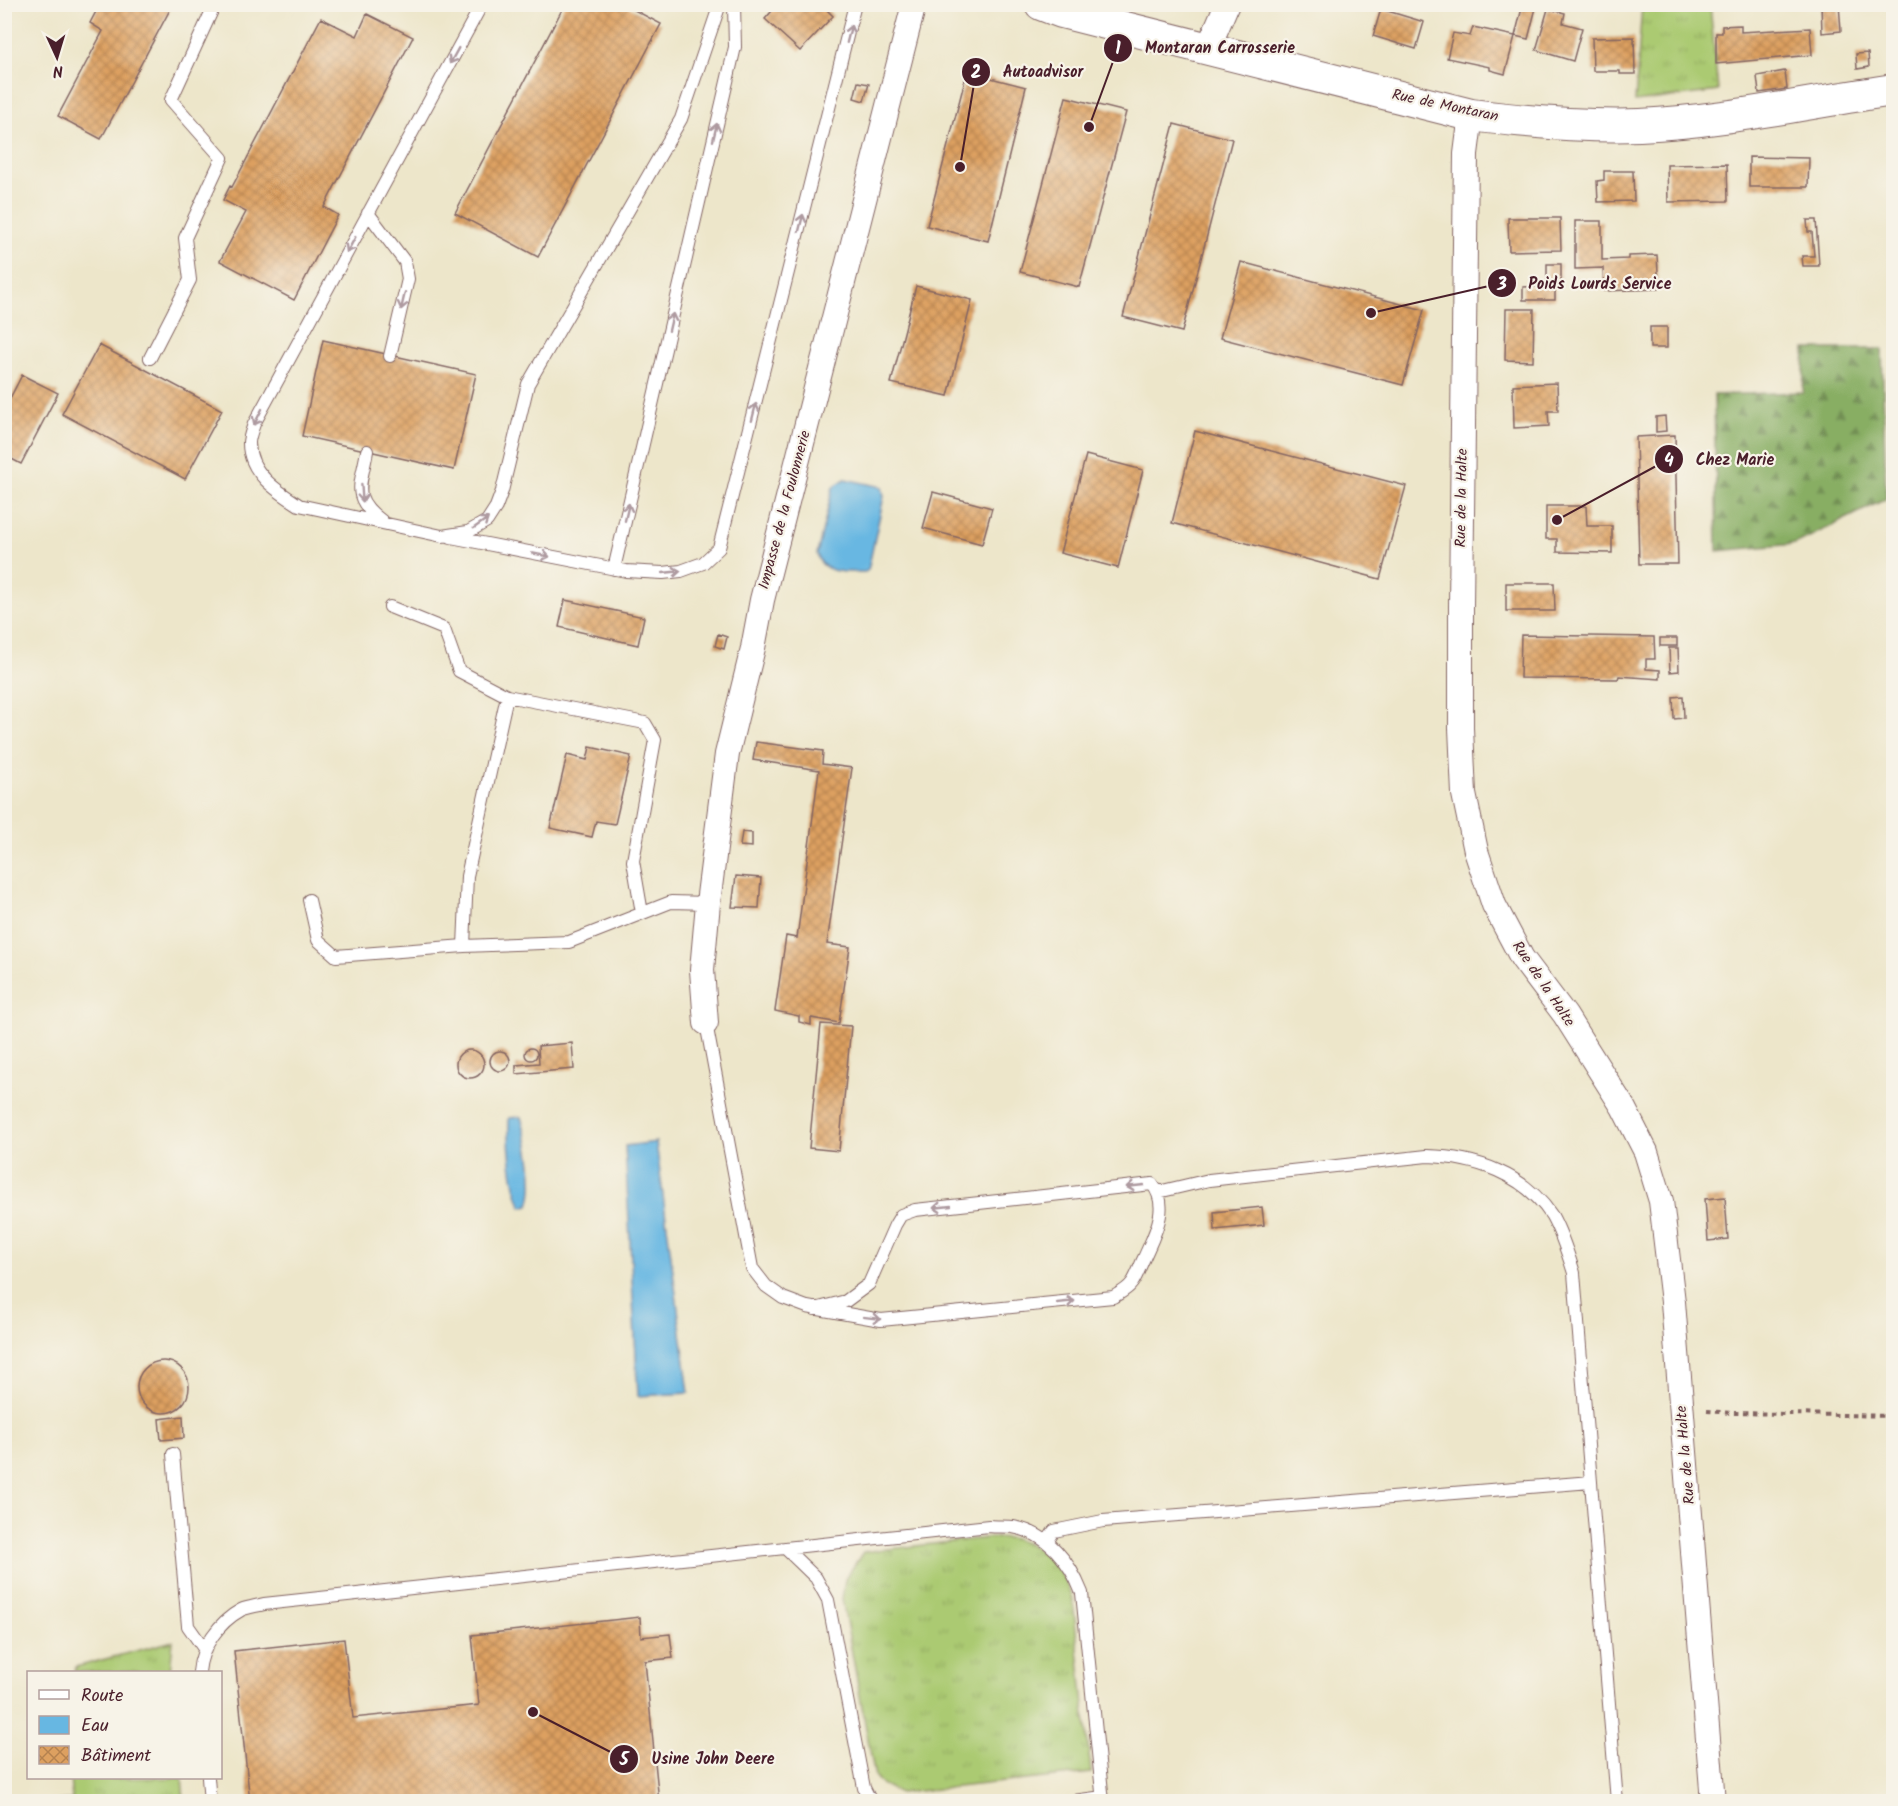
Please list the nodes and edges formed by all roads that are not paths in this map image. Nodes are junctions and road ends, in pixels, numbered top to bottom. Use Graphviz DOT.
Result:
graph roads {
  1 [pos="215,4"];
  2 [pos="482,4"];
  3 [pos="720,4"];
  4 [pos="734,4"];
  5 [pos="855,4"];
  6 [pos="914,4"];
  7 [pos="1041,4"];
  8 [pos="1227,4"];
  9 [pos="1208,48"];
  10 [pos="1893,90"];
  11 [pos="1471,115"];
  12 [pos="368,213"];
  13 [pos="390,356"];
  14 [pos="150,358"];
  15 [pos="367,451"];
  16 [pos="386,524"];
  17 [pos="442,536"];
  18 [pos="614,569"];
  19 [pos="390,607"];
  20 [pos="507,696"];
  21 [pos="309,900"];
  22 [pos="708,903"];
  23 [pos="642,913"];
  24 [pos="464,946"];
  25 [pos="706,1023"];
  26 [pos="1158,1192"];
  27 [pos="814,1309"];
  28 [pos="173,1454"];
  29 [pos="1591,1482"];
  30 [pos="1047,1542"];
  31 [pos="785,1548"];
  32 [pos="205,1650"];
  33 [pos="199,1671"];
  34 [pos="207,1779"];
  35 [pos="1103,1799"];
  36 [pos="210,1802"];
  37 [pos="871,1802"];
  38 [pos="1066,1802"];
  39 [pos="1617,1802"];
  40 [pos="1713,1802"];
  1 -- 14 [label="lane"];
  2 -- 12 [label="lane, one-way"];
  17 -- 3 [label="lane, one-way"];
  18 -- 4 [label="lane, one-way"];
  18 -- 5 [label="lane, one-way"];
  6 -- 22 [label="street, Impasse de la Foulonnerie"];
  7 -- 9 [label="street, Rue de Montaran"];
  8 -- 9 [label="street"];
  9 -- 11 [label="street, Rue de Montaran"];
  10 -- 11 [label="street, Rue de Montaran"];
  11 -- 40 [label="street, Rue de la Halte"];
  12 -- 13 [label="lane, one-way"];
  12 -- 16 [label="lane, one-way"];
  15 -- 16 [label="lane, one-way"];
  16 -- 17 [label="lane"];
  17 -- 18 [label="lane, one-way"];
  19 -- 20 [label="lane"];
  20 -- 23 [label="lane"];
  20 -- 24 [label="lane"];
  21 -- 24 [label="lane"];
  22 -- 23 [label="lane"];
  22 -- 25 [label="street, Impasse de la Foulonnerie"];
  23 -- 24 [label="lane"];
  25 -- 27 [label="lane"];
  26 -- 27 [label="lane, one-way"];
  27 -- 26 [label="lane, one-way"];
  26 -- 29 [label="lane"];
  28 -- 32 [label="lane"];
  29 -- 30 [label="lane"];
  29 -- 39 [label="lane"];
  30 -- 31 [label="lane"];
  30 -- 35 [label="lane"];
  31 -- 32 [label="lane"];
  31 -- 37 [label="lane"];
  32 -- 33 [label="lane"];
  34 -- 36 [label="lane"];
  35 -- 38 [label="lane"];
}
